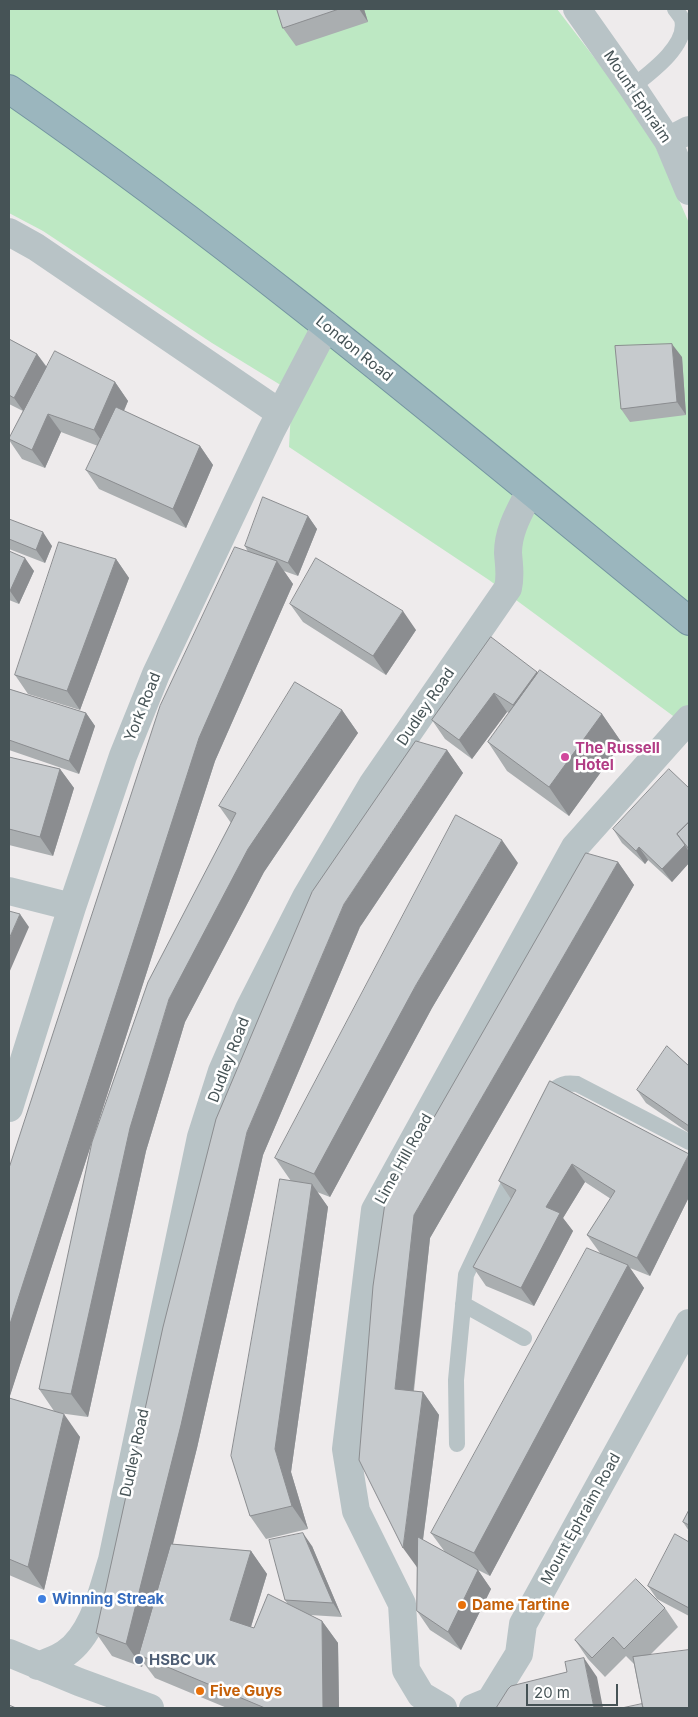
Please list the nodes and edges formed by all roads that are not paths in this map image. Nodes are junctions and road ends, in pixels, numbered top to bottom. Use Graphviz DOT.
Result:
graph roads {
  1 [pos="577,9"];
  2 [pos="675,9"];
  3 [pos="632,87"];
  4 [pos="9,89"];
  5 [pos="679,136"];
  6 [pos="689,191"];
  7 [pos="9,232"];
  8 [pos="326,326"];
  9 [pos="280,413"];
  10 [pos="530,491"];
  11 [pos="689,621"];
  12 [pos="689,719"];
  13 [pos="9,891"];
  14 [pos="72,907"];
  15 [pos="9,1108"];
  16 [pos="539,1121"];
  17 [pos="689,1142"];
  18 [pos="522,1158"];
  19 [pos="463,1304"];
  20 [pos="689,1323"];
  21 [pos="524,1338"];
  22 [pos="457,1444"];
  23 [pos="9,1654"];
  24 [pos="38,1666"];
  25 [pos="150,1708"];
  26 [pos="443,1708"];
  27 [pos="473,1708"];
  1 -- 3 [label="street, Mount Ephraim"];
  2 -- 3 [label="lane"];
  3 -- 5 [label="street, Mount Ephraim"];
  4 -- 8 [label="highway, London Road"];
  5 -- 6 [label="street, Mount Ephraim"];
  7 -- 9 [label="street"];
  8 -- 9 [label="street, York Road"];
  8 -- 10 [label="highway, London Road"];
  9 -- 14 [label="street, York Road"];
  10 -- 11 [label="highway, London Road"];
  10 -- 24 [label="street, Dudley Road"];
  12 -- 26 [label="street, Lime Hill Road"];
  13 -- 14 [label="street"];
  14 -- 15 [label="street, York Road"];
  16 -- 17 [label="lane"];
  18 -- 19 [label="lane"];
  19 -- 21 [label="lane"];
  19 -- 22 [label="lane"];
  20 -- 27 [label="street, Mount Ephraim Road"];
  23 -- 24 [label="street"];
  24 -- 25 [label="street"];
}
